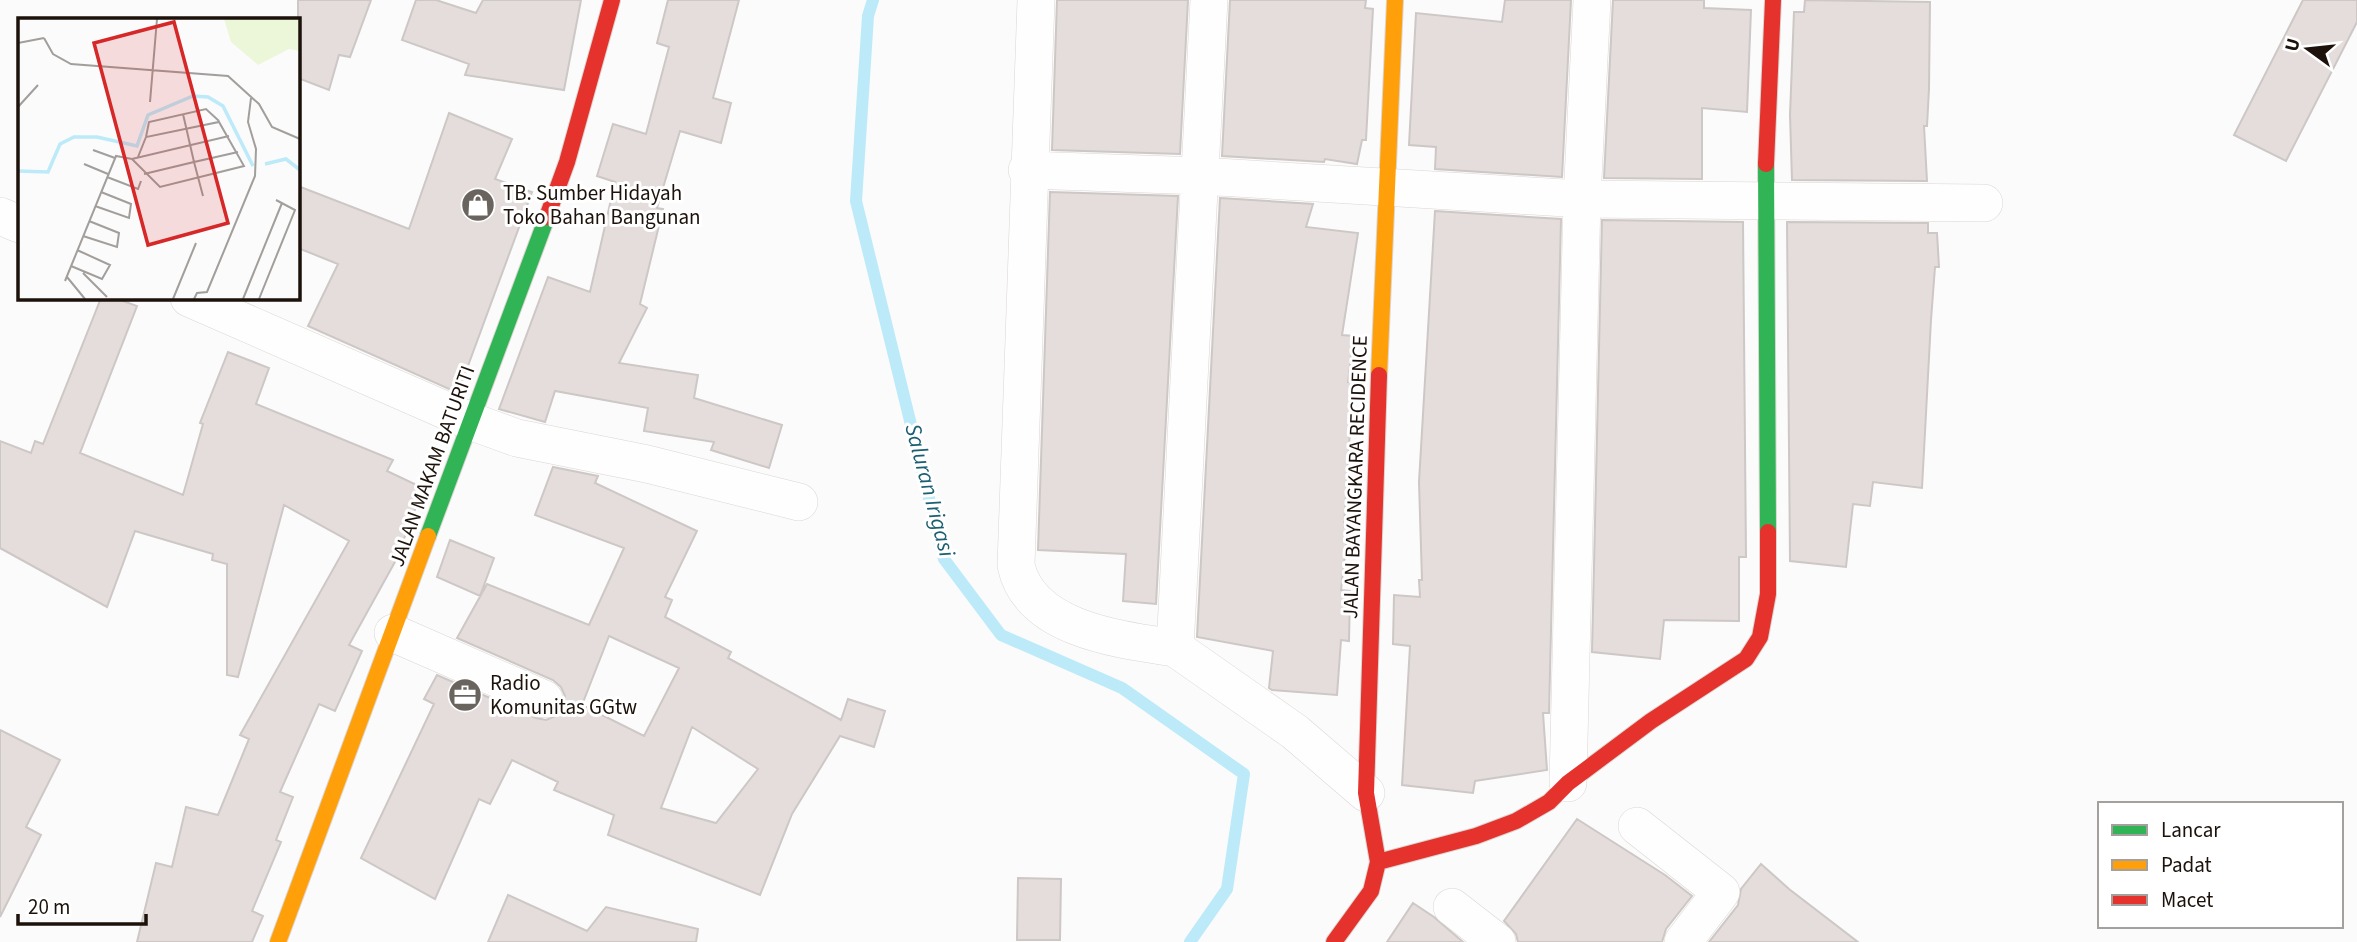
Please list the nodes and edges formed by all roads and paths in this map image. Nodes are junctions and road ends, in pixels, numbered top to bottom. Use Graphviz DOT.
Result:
graph roads {
  1 [pos="612,0"];
  2 [pos="1036,0"];
  3 [pos="1209,0"];
  4 [pos="1395,0"];
  5 [pos="1592,0"];
  6 [pos="1773,0"];
  7 [pos="1027,170"];
  8 [pos="1201,176"];
  9 [pos="1385,187"];
  10 [pos="1583,199"];
  11 [pos="1765,199"];
  12 [pos="1984,203"];
  13 [pos="0,216"];
  14 [pos="18,224"];
  15 [pos="191,299"];
  16 [pos="470,421"];
  17 [pos="799,502"];
  18 [pos="393,633"];
  19 [pos="1175,648"];
  20 [pos="544,699"];
  21 [pos="1568,783"];
  22 [pos="1366,793"];
  23 [pos="1637,826"];
  24 [pos="1378,862"];
  25 [pos="1452,907"];
  26 [pos="278,942"];
  27 [pos="1334,942"];
  28 [pos="1497,942"];
  29 [pos="1683,942"];
  1 -- 16 [label="street, JALAN MAKAM BATURITI"];
  2 -- 7 [label="street"];
  3 -- 8 [label="street"];
  4 -- 9 [label="street, JALAN BAYANGKARA RECIDENCE"];
  5 -- 10 [label="street"];
  6 -- 11 [label="street"];
  7 -- 8 [label="street"];
  7 -- 19 [label="street"];
  8 -- 9 [label="street"];
  8 -- 19 [label="street"];
  9 -- 10 [label="street"];
  9 -- 22 [label="street, JALAN BAYANGKARA RECIDENCE"];
  10 -- 11 [label="street"];
  10 -- 21 [label="street"];
  11 -- 12 [label="street"];
  11 -- 21 [label="street"];
  13 -- 14 [label="street"];
  15 -- 16 [label="street"];
  16 -- 17 [label="street"];
  16 -- 18 [label="street, JALAN MAKAM BATURITI"];
  18 -- 20 [label="street"];
  18 -- 26 [label="street, JALAN MAKAM BATURITI"];
  19 -- 22 [label="street"];
  21 -- 24 [label="street"];
  22 -- 24 [label="street, JALAN BAYANGKARA RECIDENCE"];
  23 -- 29 [label="street"];
  24 -- 27 [label="street, JALAN BAYANGKARA RECIDENCE"];
  25 -- 28 [label="street"];
}
